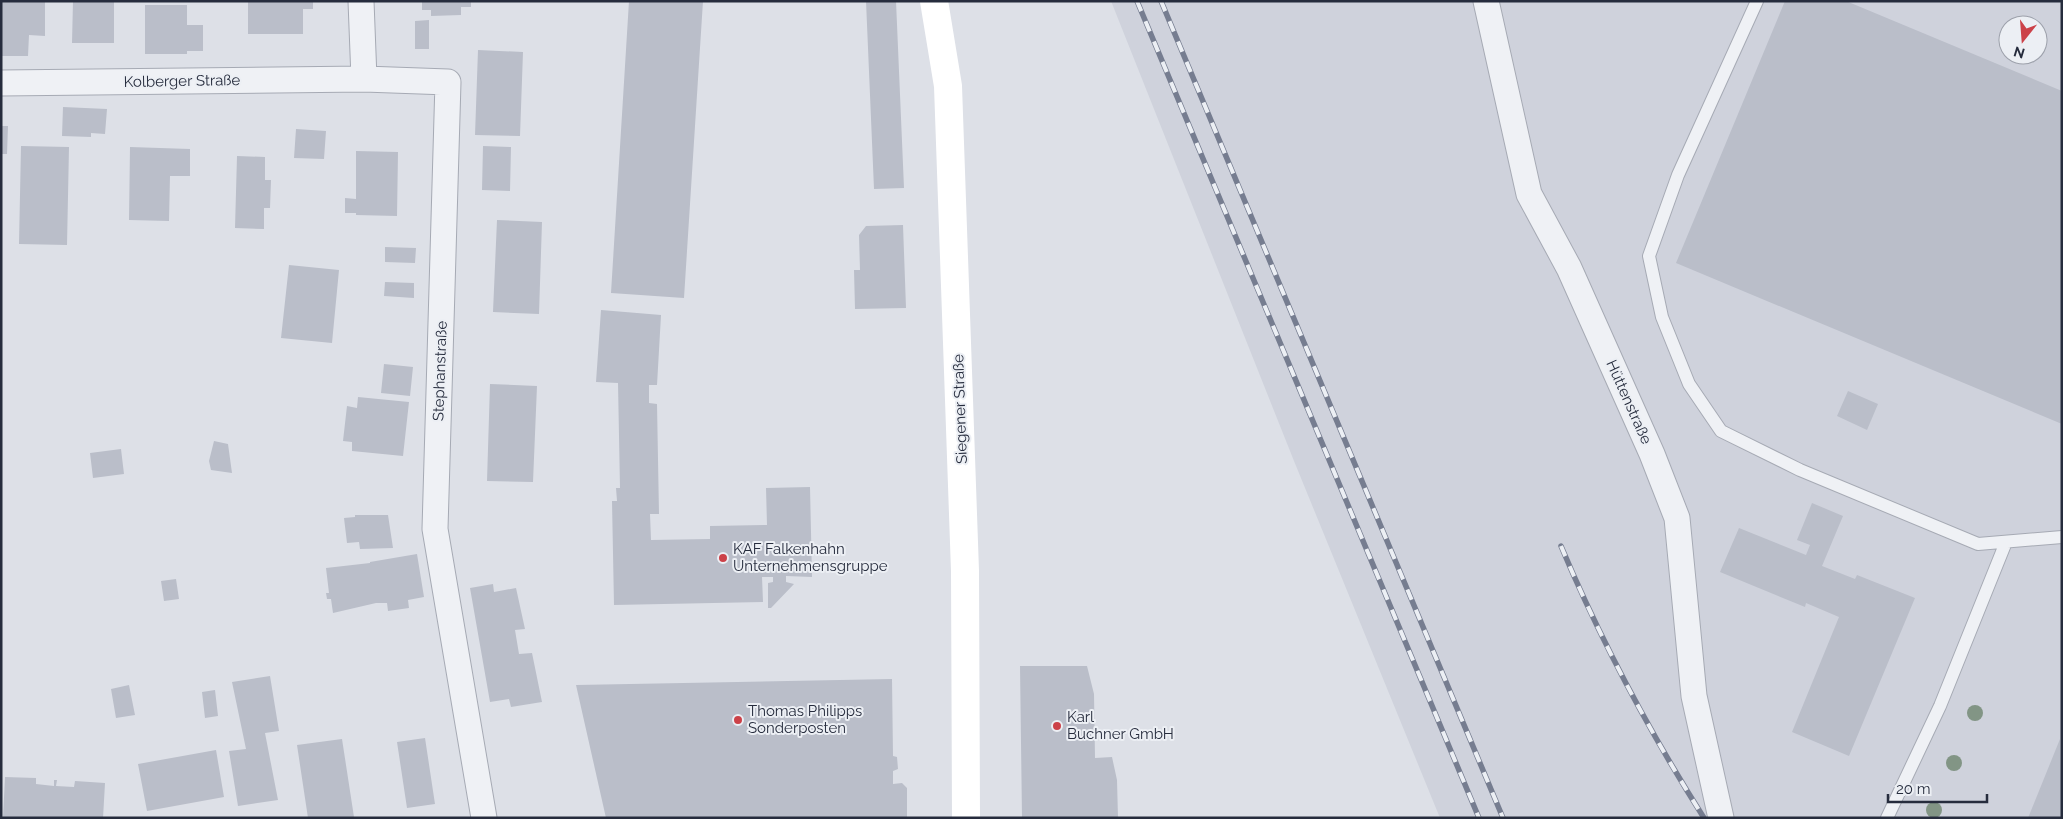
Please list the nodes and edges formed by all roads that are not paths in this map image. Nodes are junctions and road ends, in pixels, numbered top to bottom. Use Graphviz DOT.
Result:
graph roads {
  1 [pos="362,1"];
  2 [pos="934,1"];
  3 [pos="1486,1"];
  4 [pos="1757,1"];
  5 [pos="364,79"];
  6 [pos="1,83"];
  7 [pos="2062,536"];
  8 [pos="2006,542"];
  9 [pos="1724,814"];
  10 [pos="484,818"];
  11 [pos="966,818"];
  12 [pos="1887,818"];
  1 -- 5 [label="street"];
  2 -- 11 [label="main road, Siegener Straße"];
  3 -- 9 [label="street, Hüttenstraße"];
  4 -- 8 [label="lane"];
  5 -- 6 [label="street, Kolberger Straße"];
  5 -- 10 [label="street, Stephanstraße"];
  7 -- 8 [label="lane"];
  8 -- 12 [label="lane"];
}
